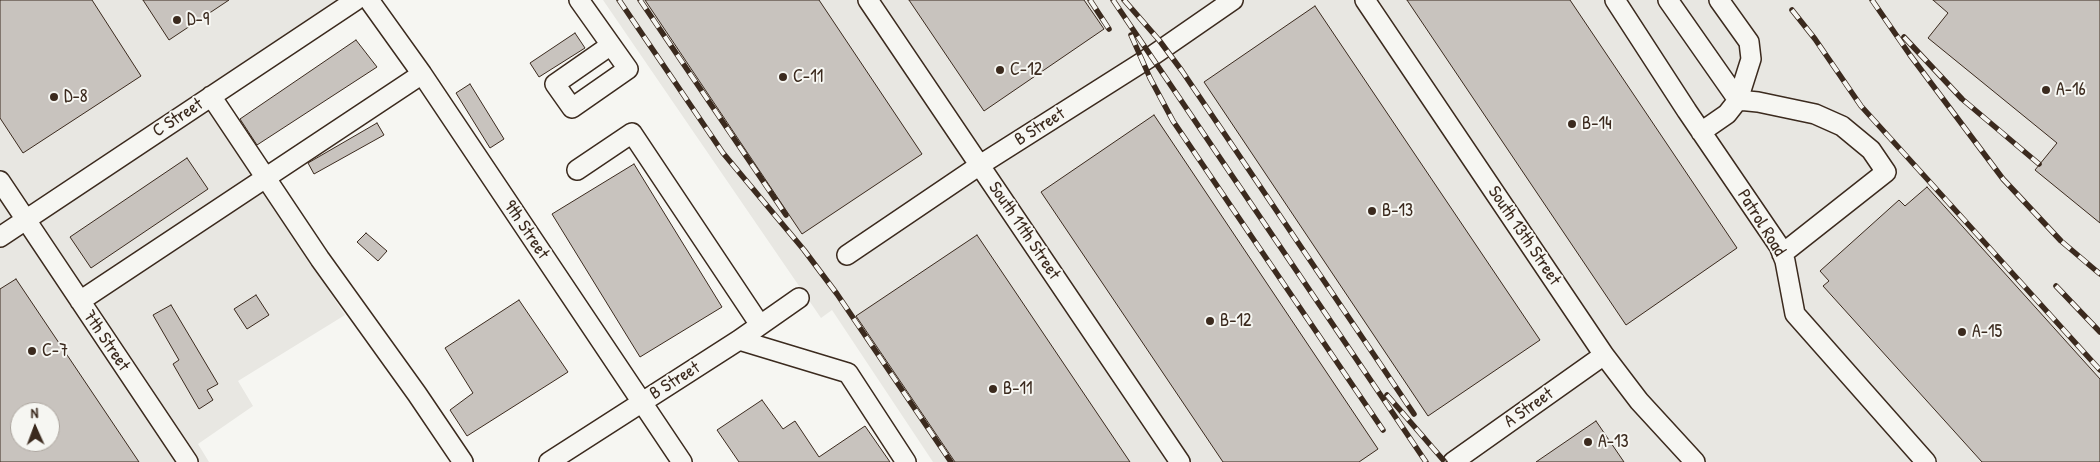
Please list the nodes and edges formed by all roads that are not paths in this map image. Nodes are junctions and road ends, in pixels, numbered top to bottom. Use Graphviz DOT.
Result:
graph roads {
  1 [pos="356,0"];
  2 [pos="369,0"];
  3 [pos="579,0"];
  4 [pos="868,0"];
  5 [pos="1233,0"];
  6 [pos="1365,0"];
  7 [pos="1615,0"];
  8 [pos="1668,0"];
  9 [pos="1719,0"];
  10 [pos="611,45"];
  11 [pos="422,74"];
  12 [pos="211,96"];
  13 [pos="1738,100"];
  14 [pos="1701,132"];
  15 [pos="980,165"];
  16 [pos="577,170"];
  17 [pos="265,178"];
  18 [pos="0,181"];
  19 [pos="26,218"];
  20 [pos="0,237"];
  21 [pos="1782,254"];
  22 [pos="847,255"];
  23 [pos="799,298"];
  24 [pos="80,301"];
  25 [pos="760,325"];
  26 [pos="739,340"];
  27 [pos="1604,355"];
  28 [pos="640,402"];
  29 [pos="188,462"];
  30 [pos="463,462"];
  31 [pos="549,462"];
  32 [pos="682,462"];
  33 [pos="906,462"];
  34 [pos="1180,462"];
  35 [pos="1453,462"];
  36 [pos="1695,462"];
  37 [pos="1926,462"];
  1 -- 12 [label="lane, C Street"];
  2 -- 11 [label="lane, 9th Street"];
  3 -- 10 [label="lane"];
  4 -- 15 [label="lane, South 11th Street"];
  5 -- 15 [label="lane, B Street"];
  6 -- 27 [label="lane, South 13th Street"];
  7 -- 14 [label="lane, Patrol Road"];
  8 -- 13 [label="lane"];
  9 -- 13 [label="lane"];
  11 -- 17 [label="lane"];
  11 -- 28 [label="lane, 9th Street"];
  12 -- 17 [label="lane"];
  12 -- 19 [label="lane, C Street"];
  13 -- 14 [label="lane"];
  13 -- 21 [label="lane"];
  14 -- 21 [label="lane, Patrol Road"];
  15 -- 22 [label="lane, B Street"];
  15 -- 34 [label="lane, South 11th Street"];
  16 -- 25 [label="lane"];
  17 -- 24 [label="lane"];
  17 -- 30 [label="lane"];
  18 -- 19 [label="lane, 7th Street"];
  19 -- 20 [label="lane, C Street"];
  19 -- 24 [label="lane, 7th Street"];
  21 -- 37 [label="lane, Patrol Road"];
  23 -- 25 [label="lane, B Street"];
  24 -- 29 [label="lane, 7th Street"];
  25 -- 26 [label="lane, B Street"];
  26 -- 28 [label="lane, B Street"];
  26 -- 33 [label="lane"];
  27 -- 35 [label="lane, A Street"];
  27 -- 36 [label="lane, South 13th Street"];
  28 -- 31 [label="lane, B Street"];
  28 -- 32 [label="lane, 9th Street"];
}
